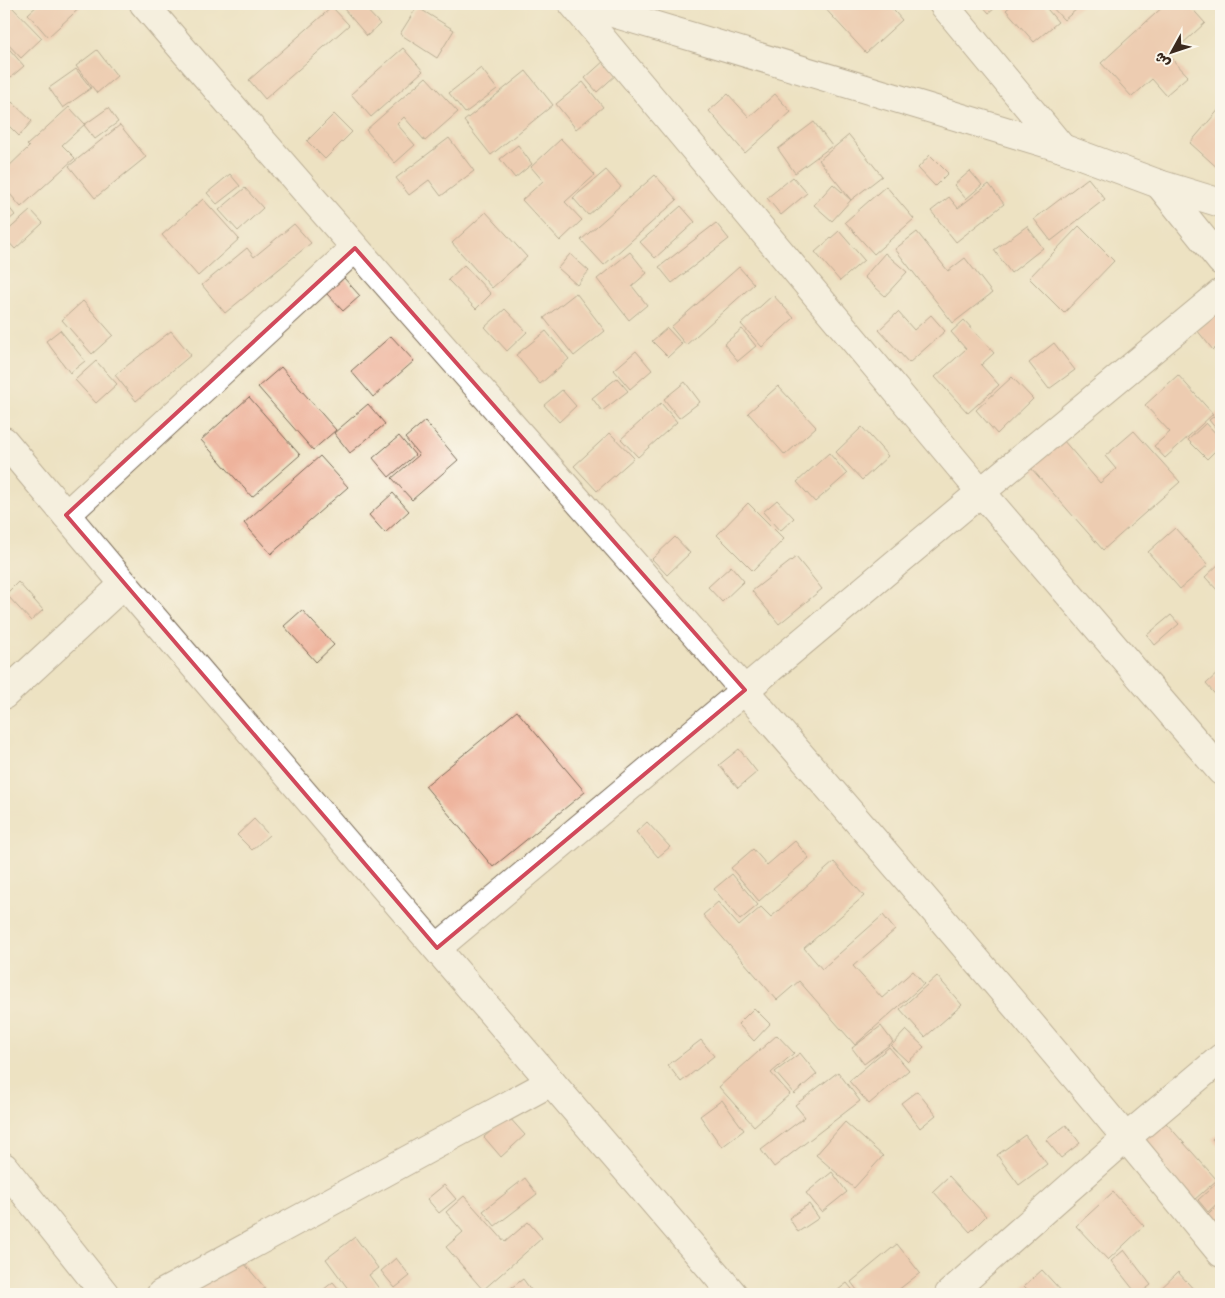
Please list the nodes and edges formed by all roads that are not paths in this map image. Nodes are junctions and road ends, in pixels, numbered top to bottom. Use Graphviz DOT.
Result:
graph roads {
  1 [pos="144,4"];
  2 [pos="573,4"];
  3 [pos="583,4"];
  4 [pos="943,4"];
  5 [pos="1062,148"];
  6 [pos="1159,184"];
  7 [pos="1221,203"];
  8 [pos="355,248"];
  9 [pos="1221,261"];
  10 [pos="1221,293"];
  11 [pos="4,441"];
  12 [pos="981,492"];
  13 [pos="66,515"];
  14 [pos="124,584"];
  15 [pos="745,690"];
  16 [pos="4,695"];
  17 [pos="1221,771"];
  18 [pos="437,948"];
  19 [pos="1221,1058"];
  20 [pos="550,1082"];
  21 [pos="1126,1137"];
  22 [pos="4,1168"];
  23 [pos="1221,1253"];
  24 [pos="105,1294"];
  25 [pos="161,1294"];
  26 [pos="733,1294"];
  27 [pos="949,1294"];
  1 -- 8 [label="street"];
  2 -- 12 [label="street"];
  3 -- 5 [label="street"];
  4 -- 5 [label="street"];
  5 -- 6 [label="street"];
  6 -- 7 [label="street"];
  6 -- 9 [label="street"];
  8 -- 13 [label="street"];
  8 -- 15 [label="street"];
  10 -- 12 [label="street"];
  11 -- 13 [label="street"];
  12 -- 15 [label="street"];
  12 -- 17 [label="street"];
  13 -- 14 [label="street"];
  14 -- 16 [label="street"];
  14 -- 18 [label="street"];
  15 -- 18 [label="street"];
  15 -- 21 [label="street"];
  18 -- 20 [label="street"];
  19 -- 21 [label="street"];
  20 -- 25 [label="street"];
  20 -- 26 [label="street"];
  21 -- 23 [label="street"];
  21 -- 27 [label="street"];
  22 -- 24 [label="street"];
}
